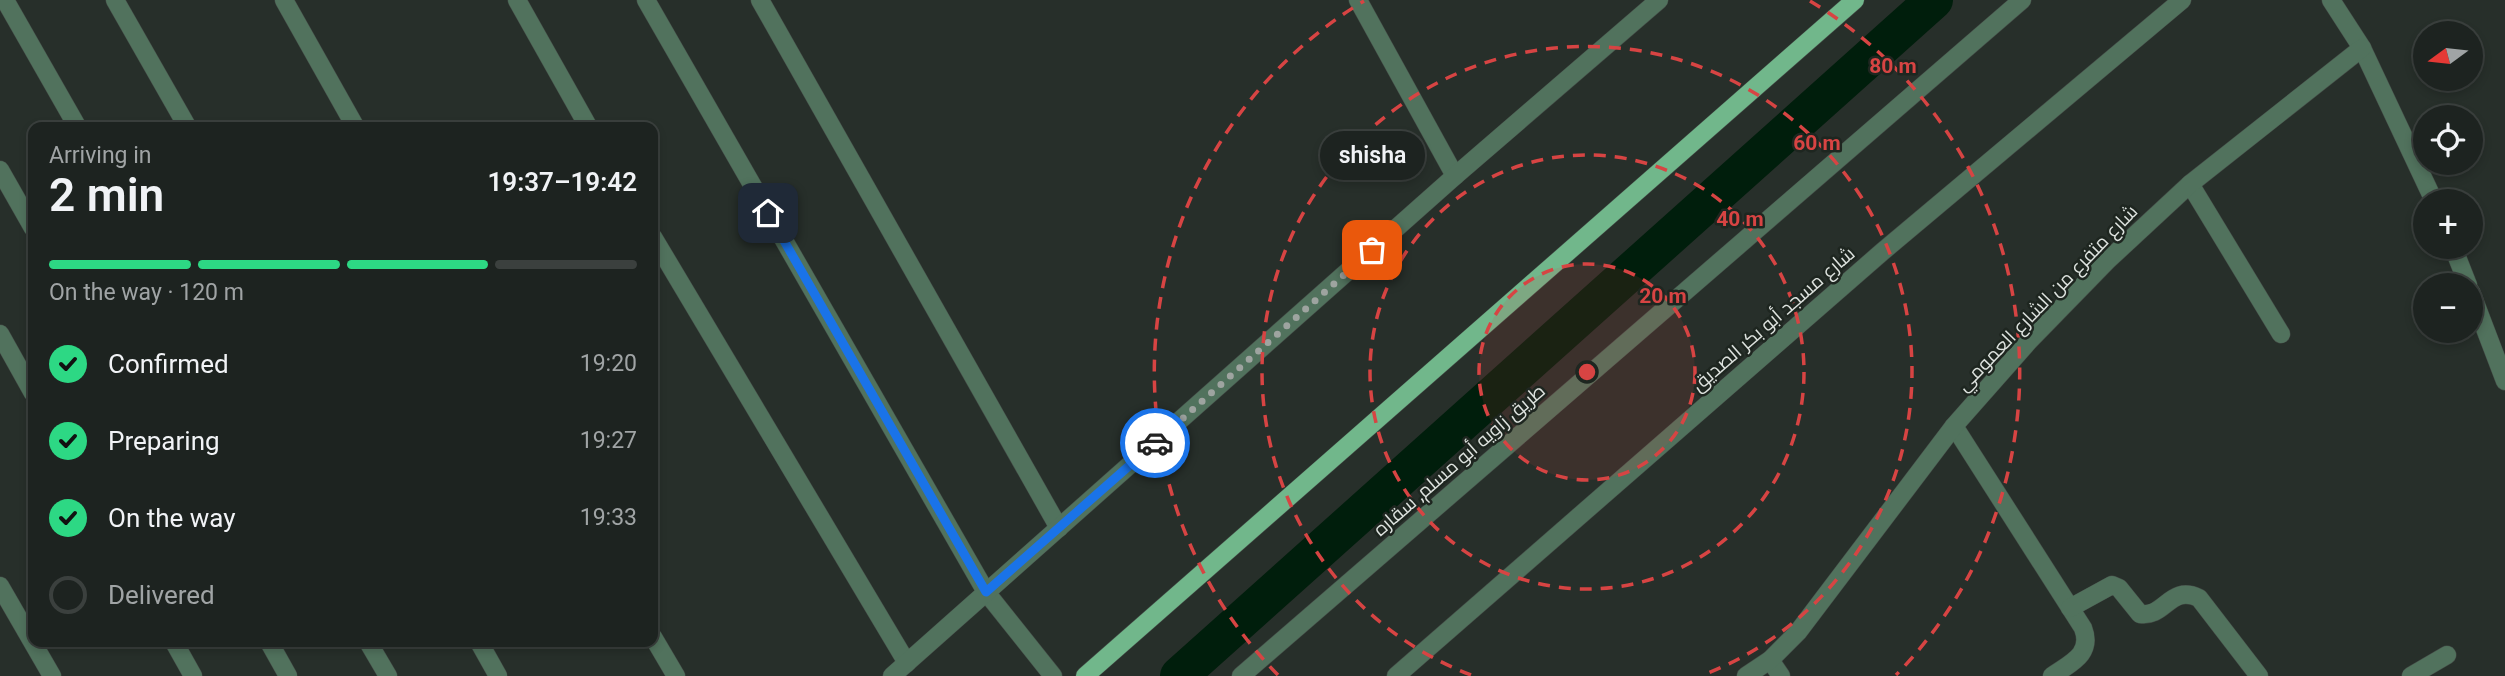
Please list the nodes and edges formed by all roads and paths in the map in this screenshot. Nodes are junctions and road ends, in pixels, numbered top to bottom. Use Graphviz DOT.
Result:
graph roads {
  1 [pos="5,0"];
  2 [pos="115,0"];
  3 [pos="284,0"];
  4 [pos="517,0"];
  5 [pos="646,0"];
  6 [pos="760,0"];
  7 [pos="1358,0"];
  8 [pos="1658,0"];
  9 [pos="1855,0"];
  10 [pos="2022,0"];
  11 [pos="2182,0"];
  12 [pos="2331,0"];
  13 [pos="2362,48"];
  14 [pos="75,122"];
  15 [pos="185,122"];
  16 [pos="353,122"];
  17 [pos="586,122"];
  18 [pos="0,170"];
  19 [pos="1455,176"];
  20 [pos="2190,184"];
  21 [pos="2428,189"];
  22 [pos="28,219"];
  23 [pos="658,245"];
  24 [pos="2483,323"];
  25 [pos="0,334"];
  26 [pos="2281,334"];
  27 [pos="2505,381"];
  28 [pos="28,384"];
  29 [pos="1954,426"];
  30 [pos="1059,528"];
  31 [pos="0,586"];
  32 [pos="986,592"];
  33 [pos="2070,608"];
  34 [pos="28,634"];
  35 [pos="658,645"];
  36 [pos="35,647"];
  37 [pos="177,647"];
  38 [pos="272,647"];
  39 [pos="371,647"];
  40 [pos="482,647"];
  41 [pos="2446,655"];
  42 [pos="1770,660"];
  43 [pos="907,663"];
  44 [pos="52,676"];
  45 [pos="193,676"];
  46 [pos="288,676"];
  47 [pos="387,676"];
  48 [pos="498,676"];
  49 [pos="676,676"];
  50 [pos="892,676"];
  51 [pos="1053,676"];
  52 [pos="1086,676"];
  53 [pos="1241,676"];
  54 [pos="1396,676"];
  55 [pos="1746,676"];
  56 [pos="1781,676"];
  57 [pos="2052,676"];
  58 [pos="2259,676"];
  59 [pos="2411,676"];
  1 -- 14 [label="street"];
  2 -- 15 [label="street"];
  3 -- 16 [label="street"];
  4 -- 17 [label="street"];
  5 -- 32 [label="street"];
  6 -- 30 [label="street"];
  7 -- 19 [label="street"];
  8 -- 19 [label="street"];
  9 -- 52 [label="main road"];
  10 -- 53 [label="street, طريق زاويه أبو مسلم, سقاره"];
  11 -- 54 [label="street, شارع مسجد أبو بكر الصديق"];
  12 -- 13 [label="street"];
  13 -- 20 [label="street, شارع متفرع من الشارع العمومي"];
  13 -- 21 [label="street"];
  18 -- 22 [label="street"];
  19 -- 30 [label="street"];
  20 -- 26 [label="street"];
  20 -- 29 [label="street, شارع متفرع من الشارع العمومي"];
  23 -- 43 [label="street"];
  24 -- 27 [label="street"];
  25 -- 28 [label="street"];
  29 -- 33 [label="street"];
  29 -- 42 [label="street, شارع متفرع من الشارع العمومي"];
  30 -- 32 [label="street"];
  31 -- 34 [label="street"];
  32 -- 43 [label="street"];
  32 -- 51 [label="street"];
  33 -- 57 [label="street"];
  33 -- 58 [label="street"];
  35 -- 49 [label="street"];
  36 -- 44 [label="street"];
  37 -- 45 [label="street"];
  38 -- 46 [label="street"];
  39 -- 47 [label="street"];
  40 -- 48 [label="street"];
  41 -- 59 [label="street"];
  42 -- 55 [label="street, شارع متفرع من الشارع العمومي"];
  42 -- 56 [label="street"];
  43 -- 50 [label="street"];
}
